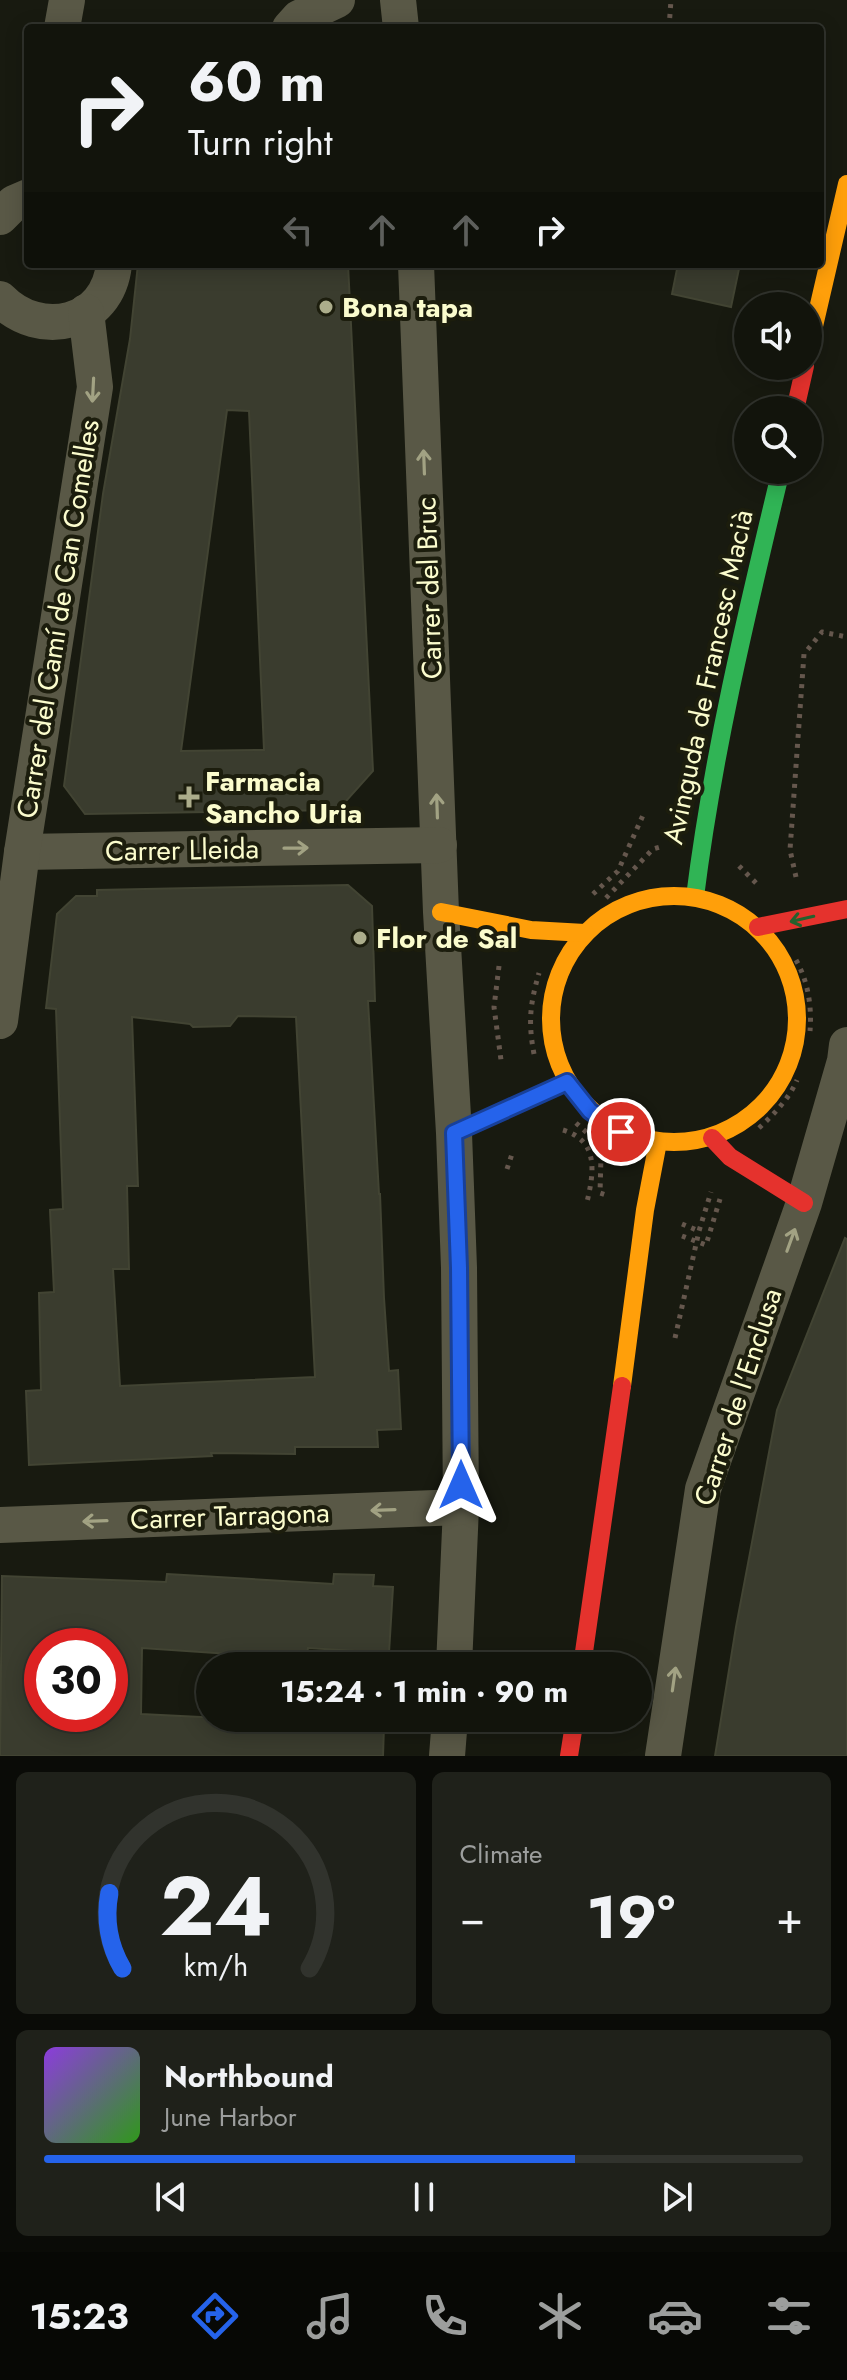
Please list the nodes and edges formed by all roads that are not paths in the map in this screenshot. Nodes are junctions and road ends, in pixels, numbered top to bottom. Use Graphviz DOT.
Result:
graph roads {
  1 [pos="67,0"];
  2 [pos="337,0"];
  3 [pos="398,0"];
  4 [pos="63,24"];
  5 [pos="294,24"];
  6 [pos="401,24"];
  7 [pos="847,184"];
  8 [pos="24,199"];
  9 [pos="0,217"];
  10 [pos="114,268"];
  11 [pos="416,268"];
  12 [pos="822,292"];
  13 [pos="0,299"];
  14 [pos="86,312"];
  15 [pos="778,484"];
  16 [pos="439,845"];
  17 [pos="22,852"];
  18 [pos="695,897"];
  19 [pos="847,909"];
  20 [pos="441,912"];
  21 [pos="758,927"];
  22 [pos="576,933"];
  23 [pos="0,1021"];
  24 [pos="847,1045"];
  25 [pos="558,1085"];
  26 [pos="454,1133"];
  27 [pos="712,1138"];
  28 [pos="658,1142"];
  29 [pos="804,1203"];
  30 [pos="461,1507"];
  31 [pos="0,1525"];
  32 [pos="455,1652"];
  33 [pos="584,1652"];
  34 [pos="449,1732"];
  35 [pos="573,1732"];
  36 [pos="447,1756"];
  37 [pos="569,1756"];
  38 [pos="663,1756"];
  1 -- 4 [label="street"];
  2 -- 5 [label="street"];
  3 -- 6 [label="street"];
  7 -- 12 [label="street"];
  8 -- 9 [label="street"];
  10 -- 14 [label="street"];
  16 -- 11 [label="street, Carrer del Bruc, one-way"];
  13 -- 14 [label="street"];
  14 -- 17 [label="street, Carrer del Camí de Can Comelles, one-way"];
  15 -- 18 [label="street, Avinguda de Francesc Macià"];
  17 -- 16 [label="street, Carrer Lleida, one-way"];
  16 -- 20 [label="street, Carrer del Bruc"];
  17 -- 23 [label="street, Carrer del Camí de Can Comelles"];
  18 -- 21 [label="street"];
  18 -- 22 [label="street"];
  19 -- 21 [label="street, one-way"];
  20 -- 22 [label="street"];
  20 -- 26 [label="street, Carrer del Bruc"];
  21 -- 27 [label="street"];
  22 -- 25 [label="street"];
  24 -- 29 [label="street, Carrer de l'Enclusa"];
  25 -- 26 [label="street"];
  25 -- 28 [label="street"];
  26 -- 30 [label="street, Carrer del Bruc"];
  27 -- 28 [label="street"];
  27 -- 29 [label="street"];
  28 -- 33 [label="street"];
  38 -- 29 [label="street, Carrer de l'Enclusa, one-way"];
  30 -- 31 [label="street, Carrer Tarragona, one-way"];
  30 -- 32 [label="street, Carrer del Bruc"];
  34 -- 36 [label="street"];
  35 -- 37 [label="street"];
}
